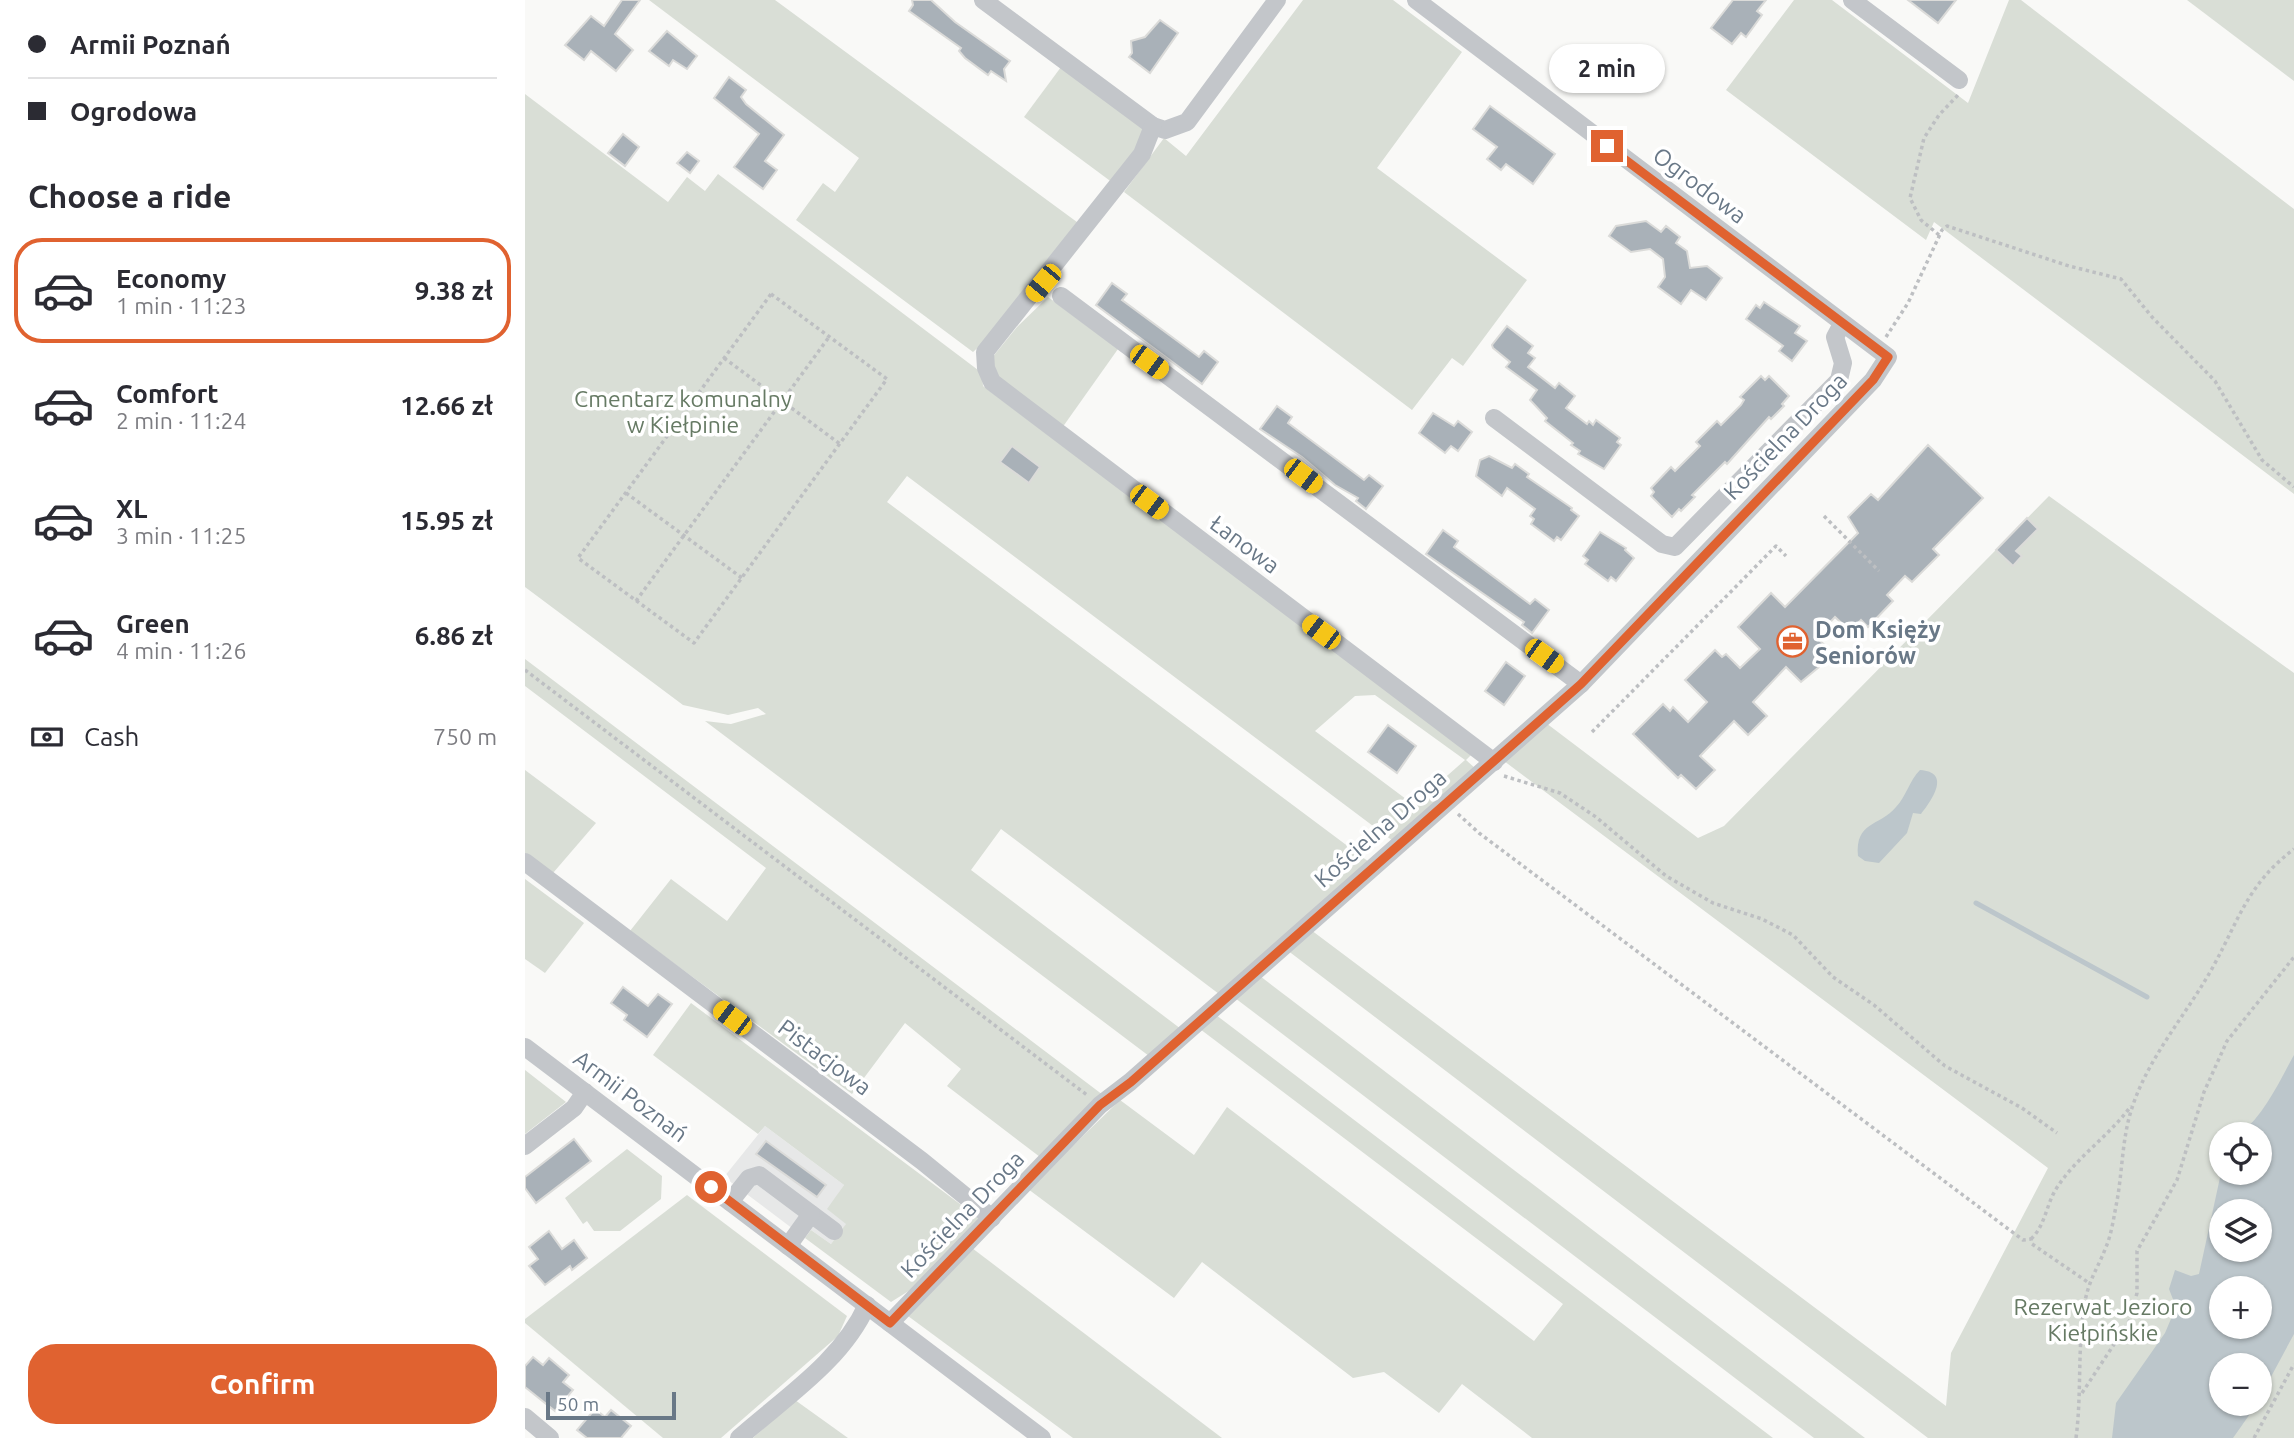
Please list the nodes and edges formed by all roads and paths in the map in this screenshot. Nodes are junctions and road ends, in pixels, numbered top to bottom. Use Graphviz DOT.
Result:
graph roads {
  1 [pos="983,0"];
  2 [pos="1277,0"];
  3 [pos="1416,0"];
  4 [pos="1852,0"];
  5 [pos="1959,80"];
  6 [pos="1153,126"];
  7 [pos="1939,235"];
  8 [pos="1061,296"];
  9 [pos="1842,324"];
  10 [pos="829,336"];
  11 [pos="1882,353"];
  12 [pos="724,358"];
  13 [pos="782,401"];
  14 [pos="1494,418"];
  15 [pos="840,443"];
  16 [pos="2294,487"];
  17 [pos="626,493"];
  18 [pos="1824,516"];
  19 [pos="684,535"];
  20 [pos="1786,556"];
  21 [pos="1879,571"];
  22 [pos="742,578"];
  23 [pos="636,601"];
  24 [pos="525,670"];
  25 [pos="1581,684"];
  26 [pos="1592,732"];
  27 [pos="1490,766"];
  28 [pos="1446,803"];
  29 [pos="2294,849"];
  30 [pos="525,862"];
  31 [pos="2294,957"];
  32 [pos="525,1047"];
  33 [pos="585,1093"];
  34 [pos="2134,1101"];
  35 [pos="1100,1105"];
  36 [pos="2057,1133"];
  37 [pos="525,1146"];
  38 [pos="730,1202"];
  39 [pos="811,1214"];
  40 [pos="992,1218"];
  41 [pos="834,1231"];
  42 [pos="2031,1239"];
  43 [pos="788,1246"];
  44 [pos="2089,1283"];
  45 [pos="867,1305"];
  46 [pos="890,1323"];
  47 [pos="2294,1364"];
  48 [pos="2080,1396"];
  49 [pos="525,1417"];
  50 [pos="550,1438"];
  51 [pos="739,1438"];
  52 [pos="1042,1438"];
  53 [pos="2076,1438"];
  54 [pos="2254,1438"];
  1 -- 6 [label="street"];
  2 -- 6 [label="street"];
  3 -- 9 [label="street, Ogrodowa"];
  4 -- 5 [label="street"];
  5 -- 7 [label="path"];
  6 -- 27 [label="street, Łanowa"];
  7 -- 11 [label="path"];
  7 -- 16 [label="path"];
  8 -- 25 [label="street"];
  9 -- 11 [label="street, Ogrodowa"];
  9 -- 14 [label="street"];
  10 -- 12 [label="path"];
  10 -- 13 [label="path"];
  10 -- 15 [label="path"];
  11 -- 25 [label="street, Kościelna Droga"];
  12 -- 13 [label="path"];
  12 -- 17 [label="path"];
  13 -- 15 [label="path"];
  13 -- 19 [label="path"];
  15 -- 22 [label="path"];
  17 -- 19 [label="path"];
  17 -- 23 [label="path"];
  18 -- 21 [label="path"];
  19 -- 22 [label="path"];
  19 -- 23 [label="path"];
  20 -- 26 [label="path"];
  22 -- 23 [label="path"];
  24 -- 35 [label="path"];
  25 -- 27 [label="street, Kościelna Droga"];
  27 -- 28 [label="street, Kościelna Droga"];
  27 -- 36 [label="path"];
  28 -- 35 [label="street, Kościelna Droga"];
  28 -- 42 [label="path"];
  29 -- 34 [label="path"];
  30 -- 40 [label="street, Pistacjowa"];
  31 -- 48 [label="path"];
  32 -- 33 [label="street, Armii Poznań"];
  33 -- 37 [label="street"];
  33 -- 38 [label="street, Armii Poznań"];
  34 -- 42 [label="path"];
  34 -- 44 [label="path"];
  35 -- 40 [label="street, Kościelna Droga"];
  38 -- 39 [label="street"];
  38 -- 43 [label="street, Armii Poznań"];
  39 -- 41 [label="street"];
  39 -- 43 [label="street"];
  40 -- 46 [label="street, Kościelna Droga"];
  42 -- 44 [label="path"];
  43 -- 45 [label="street, Armii Poznań"];
  44 -- 48 [label="path"];
  45 -- 46 [label="street, Armii Poznań"];
  45 -- 51 [label="street"];
  46 -- 52 [label="street, Armii Poznań"];
  47 -- 54 [label="path"];
  48 -- 53 [label="path"];
  49 -- 50 [label="street"];
}
